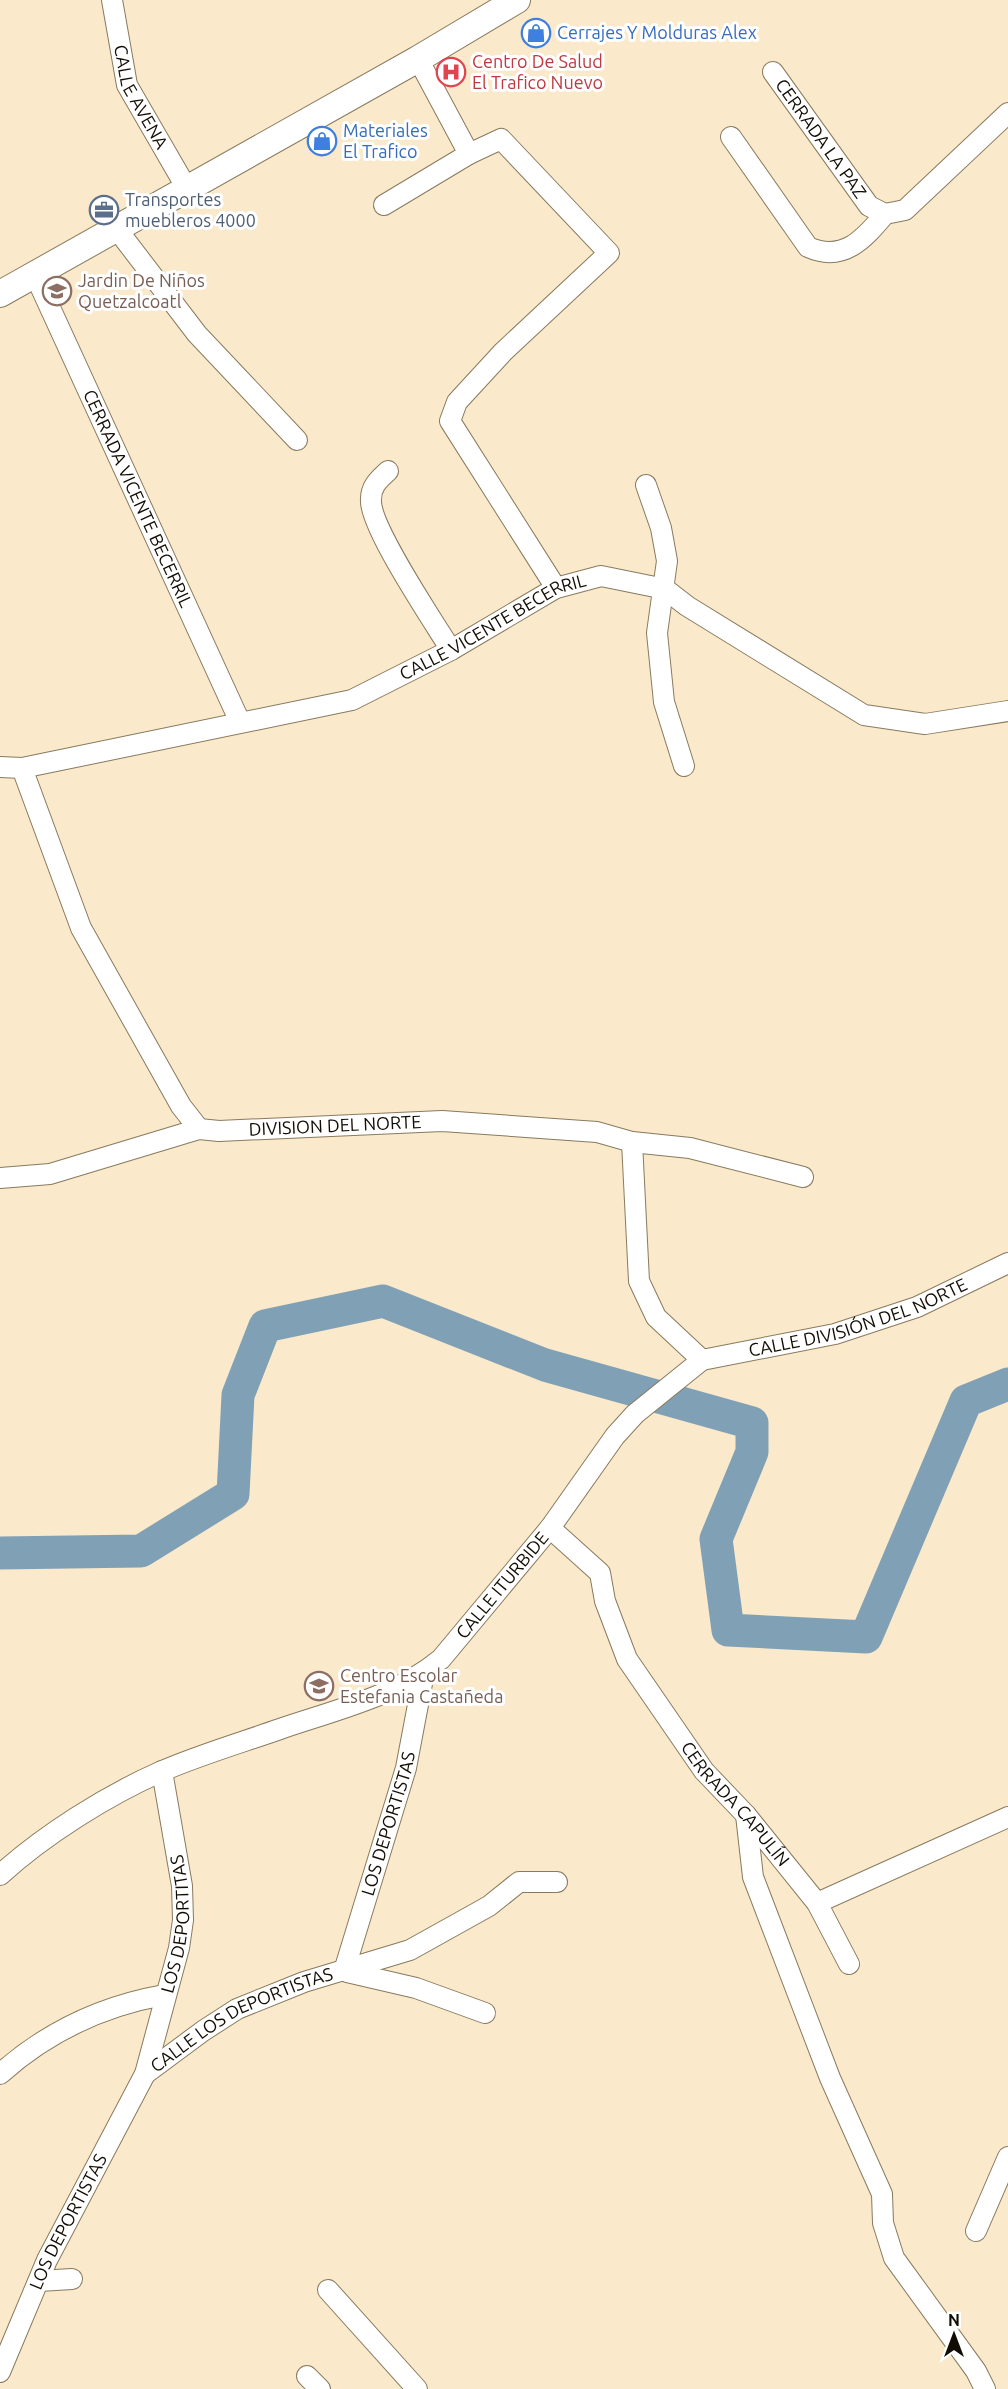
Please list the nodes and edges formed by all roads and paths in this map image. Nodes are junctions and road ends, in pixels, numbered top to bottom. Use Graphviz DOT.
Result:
graph roads {
  1 [pos="112,0"];
  2 [pos="517,0"];
  3 [pos="418,59"];
  4 [pos="773,72"];
  5 [pos="1008,113"];
  6 [pos="731,137"];
  7 [pos="469,154"];
  8 [pos="186,187"];
  9 [pos="384,205"];
  10 [pos="885,214"];
  11 [pos="116,228"];
  12 [pos="35,275"];
  13 [pos="0,294"];
  14 [pos="297,440"];
  15 [pos="388,471"];
  16 [pos="646,484"];
  17 [pos="556,588"];
  18 [pos="665,589"];
  19 [pos="450,650"];
  20 [pos="1008,711"];
  21 [pos="240,722"];
  22 [pos="684,766"];
  23 [pos="0,767"];
  24 [pos="22,768"];
  25 [pos="199,1129"];
  26 [pos="632,1142"];
  27 [pos="803,1177"];
  28 [pos="0,1178"];
  29 [pos="1008,1263"];
  30 [pos="697,1364"];
  31 [pos="550,1528"];
  32 [pos="424,1673"];
  33 [pos="162,1771"];
  34 [pos="746,1815"];
  35 [pos="1008,1817"];
  36 [pos="0,1875"];
  37 [pos="557,1882"];
  38 [pos="817,1903"];
  39 [pos="849,1964"];
  40 [pos="344,1971"];
  41 [pos="164,1995"];
  42 [pos="486,2013"];
  43 [pos="0,2074"];
  44 [pos="145,2074"];
  45 [pos="1008,2157"];
  46 [pos="975,2231"];
  47 [pos="72,2279"];
  48 [pos="39,2281"];
  49 [pos="328,2290"];
  50 [pos="7,2336"];
  51 [pos="0,2372"];
  52 [pos="417,2389"];
  53 [pos="985,2389"];
  1 -- 8 [label="street, CALLE AVENA"];
  2 -- 3 [label="main road"];
  3 -- 7 [label="street"];
  3 -- 8 [label="main road"];
  4 -- 10 [label="street, CERRADA LA PAZ"];
  5 -- 10 [label="street, CERRADA LA PAZ"];
  6 -- 10 [label="street"];
  7 -- 9 [label="street"];
  7 -- 17 [label="street"];
  8 -- 11 [label="main road"];
  11 -- 12 [label="main road"];
  11 -- 14 [label="street"];
  12 -- 13 [label="main road"];
  12 -- 21 [label="street, CERRADA VICENTE BECERRIL"];
  15 -- 19 [label="street"];
  16 -- 18 [label="street"];
  17 -- 18 [label="street, CALLE VICENTE BECERRIL"];
  17 -- 19 [label="street, CALLE VICENTE BECERRIL"];
  18 -- 20 [label="street, CALLE VICENTE BECERRIL"];
  18 -- 22 [label="street"];
  19 -- 21 [label="street, CALLE VICENTE BECERRIL"];
  21 -- 24 [label="street, CALLE VICENTE BECERRIL"];
  23 -- 24 [label="street"];
  24 -- 25 [label="street"];
  25 -- 26 [label="street, DIVISION DEL NORTE"];
  25 -- 28 [label="street, DIVISION DEL NORTE"];
  26 -- 27 [label="street, DIVISION DEL NORTE"];
  26 -- 30 [label="street"];
  29 -- 30 [label="street, CALLE DIVISIÓN DEL NORTE"];
  30 -- 31 [label="street, CALLE ITURBIDE"];
  31 -- 32 [label="street, CALLE ITURBIDE"];
  31 -- 34 [label="street, CERRADA CAPULÍN"];
  32 -- 33 [label="street, CALLE ITURBIDE"];
  32 -- 40 [label="street, LOS DEPORTISTAS"];
  33 -- 36 [label="street, CALLE ITURBIDE"];
  33 -- 41 [label="street, LOS DEPORTITAS"];
  34 -- 38 [label="street, CERRADA CAPULÍN"];
  34 -- 53 [label="street"];
  35 -- 38 [label="street"];
  37 -- 40 [label="street, CALLE LOS DEPORTISTAS"];
  38 -- 39 [label="street, CERRADA CAPULÍN"];
  40 -- 42 [label="street"];
  40 -- 44 [label="street, CALLE LOS DEPORTISTAS"];
  41 -- 43 [label="street"];
  41 -- 44 [label="street, LOS DEPORTITAS"];
  44 -- 48 [label="street, LOS DEPORTISTAS"];
  45 -- 46 [label="street"];
  47 -- 48 [label="street"];
  48 -- 50 [label="street, LOS DEPORTISTAS"];
  49 -- 52 [label="street"];
  50 -- 51 [label="street, LOS DEPORTISTAS"];
}
